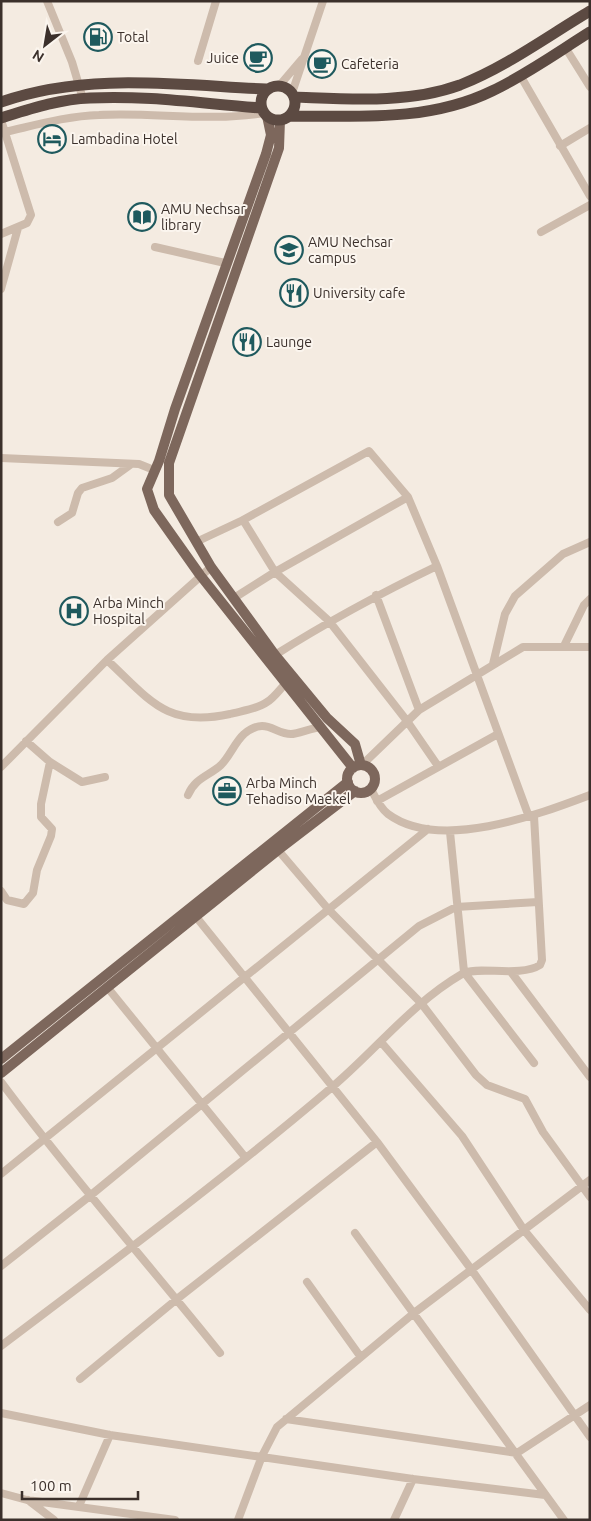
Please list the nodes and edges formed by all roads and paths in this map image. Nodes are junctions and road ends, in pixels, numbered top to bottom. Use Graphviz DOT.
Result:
graph roads {
  1 [pos="216,1"];
  2 [pos="323,1"];
  3 [pos="49,2"];
  4 [pos="586,13"];
  5 [pos="590,26"];
  6 [pos="590,32"];
  7 [pos="565,47"];
  8 [pos="305,56"];
  9 [pos="198,60"];
  10 [pos="520,75"];
  11 [pos="80,83"];
  12 [pos="279,86"];
  13 [pos="590,87"];
  14 [pos="266,89"];
  15 [pos="293,95"];
  16 [pos="83,99"];
  17 [pos="1,102"];
  18 [pos="264,113"];
  19 [pos="284,118"];
  20 [pos="1,119"];
  21 [pos="590,128"];
  22 [pos="5,132"];
  23 [pos="560,146"];
  24 [pos="590,196"];
  25 [pos="590,205"];
  26 [pos="18,228"];
  27 [pos="541,232"];
  28 [pos="1,234"];
  29 [pos="155,246"];
  30 [pos="225,263"];
  31 [pos="1,289"];
  32 [pos="1,458"];
  33 [pos="130,465"];
  34 [pos="154,470"];
  35 [pos="408,497"];
  36 [pos="243,520"];
  37 [pos="58,522"];
  38 [pos="196,542"];
  39 [pos="590,542"];
  40 [pos="437,566"];
  41 [pos="210,567"];
  42 [pos="275,572"];
  43 [pos="200,575"];
  44 [pos="376,595"];
  45 [pos="234,598"];
  46 [pos="590,599"];
  47 [pos="329,621"];
  48 [pos="564,646"];
  49 [pos="590,648"];
  50 [pos="274,655"];
  51 [pos="107,660"];
  52 [pos="494,664"];
  53 [pos="478,674"];
  54 [pos="286,683"];
  55 [pos="419,710"];
  56 [pos="407,721"];
  57 [pos="321,727"];
  58 [pos="498,734"];
  59 [pos="26,741"];
  60 [pos="50,762"];
  61 [pos="359,766"];
  62 [pos="438,766"];
  63 [pos="1,767"];
  64 [pos="105,777"];
  65 [pos="348,782"];
  66 [pos="370,789"];
  67 [pos="355,791"];
  68 [pos="188,795"];
  69 [pos="590,795"];
  70 [pos="377,801"];
  71 [pos="532,817"];
  72 [pos="428,830"];
  73 [pos="450,832"];
  74 [pos="278,850"];
  75 [pos="1,891"];
  76 [pos="538,902"];
  77 [pos="456,907"];
  78 [pos="329,910"];
  79 [pos="192,912"];
  80 [pos="378,960"];
  81 [pos="464,972"];
  82 [pos="511,972"];
  83 [pos="245,979"];
  84 [pos="107,987"];
  85 [pos="421,1003"];
  86 [pos="288,1033"];
  87 [pos="381,1042"];
  88 [pos="156,1048"];
  89 [pos="1,1059"];
  90 [pos="534,1064"];
  91 [pos="1,1073"];
  92 [pos="590,1077"];
  93 [pos="1,1082"];
  94 [pos="332,1087"];
  95 [pos="202,1105"];
  96 [pos="45,1141"];
  97 [pos="377,1142"];
  98 [pos="245,1158"];
  99 [pos="1,1174"];
  100 [pos="590,1180"];
  101 [pos="581,1186"];
  102 [pos="91,1195"];
  103 [pos="590,1197"];
  104 [pos="524,1230"];
  105 [pos="355,1233"];
  106 [pos="134,1246"];
  107 [pos="1,1266"];
  108 [pos="471,1269"];
  109 [pos="307,1282"];
  110 [pos="177,1299"];
  111 [pos="590,1310"];
  112 [pos="414,1313"];
  113 [pos="1,1346"];
  114 [pos="220,1353"];
  115 [pos="360,1356"];
  116 [pos="80,1379"];
  117 [pos="590,1405"];
  118 [pos="1,1413"];
  119 [pos="574,1417"];
  120 [pos="286,1419"];
  121 [pos="110,1435"];
  122 [pos="590,1437"];
  123 [pos="517,1453"];
  124 [pos="262,1456"];
  125 [pos="413,1479"];
  126 [pos="1,1493"];
  127 [pos="545,1494"];
  128 [pos="27,1500"];
  129 [pos="79,1506"];
  130 [pos="54,1520"];
  131 [pos="175,1520"];
  132 [pos="238,1520"];
  133 [pos="394,1520"];
  134 [pos="564,1520"];
  1 -- 9 [label="street"];
  2 -- 8 [label="street"];
  3 -- 11 [label="street"];
  4 -- 5 [label="highway"];
  4 -- 15 [label="highway"];
  6 -- 7 [label="highway"];
  7 -- 10 [label="highway"];
  7 -- 13 [label="street"];
  8 -- 12 [label="street"];
  8 -- 15 [label="street"];
  10 -- 19 [label="highway"];
  10 -- 23 [label="street"];
  11 -- 14 [label="highway"];
  11 -- 16 [label="street"];
  11 -- 17 [label="highway"];
  12 -- 14 [label="highway"];
  12 -- 15 [label="highway"];
  14 -- 18 [label="highway"];
  15 -- 19 [label="highway"];
  16 -- 18 [label="highway"];
  16 -- 20 [label="highway"];
  18 -- 19 [label="highway"];
  18 -- 22 [label="street"];
  18 -- 30 [label="main road"];
  19 -- 38 [label="main road"];
  20 -- 22 [label="street"];
  21 -- 23 [label="street"];
  22 -- 26 [label="street"];
  23 -- 24 [label="street"];
  25 -- 27 [label="street"];
  26 -- 28 [label="street"];
  26 -- 31 [label="street"];
  29 -- 30 [label="street"];
  30 -- 34 [label="main road"];
  32 -- 33 [label="street"];
  33 -- 34 [label="street"];
  33 -- 37 [label="street"];
  34 -- 43 [label="main road"];
  35 -- 36 [label="street"];
  35 -- 40 [label="street"];
  35 -- 42 [label="street"];
  36 -- 38 [label="street"];
  36 -- 42 [label="street"];
  38 -- 41 [label="main road"];
  39 -- 52 [label="street"];
  40 -- 44 [label="street"];
  40 -- 53 [label="street"];
  41 -- 43 [label="street"];
  41 -- 45 [label="main road"];
  42 -- 45 [label="street"];
  42 -- 47 [label="street"];
  43 -- 51 [label="street"];
  43 -- 54 [label="main road"];
  44 -- 47 [label="street"];
  44 -- 55 [label="street"];
  45 -- 50 [label="main road"];
  46 -- 48 [label="street"];
  47 -- 50 [label="street"];
  47 -- 56 [label="street"];
  48 -- 49 [label="street"];
  48 -- 52 [label="street"];
  50 -- 61 [label="main road"];
  51 -- 54 [label="street"];
  51 -- 59 [label="street"];
  52 -- 53 [label="street"];
  53 -- 55 [label="street"];
  53 -- 58 [label="street"];
  54 -- 57 [label="main road"];
  55 -- 56 [label="street"];
  56 -- 61 [label="street"];
  56 -- 62 [label="street"];
  57 -- 61 [label="main road"];
  57 -- 68 [label="street"];
  58 -- 62 [label="street"];
  58 -- 71 [label="street"];
  59 -- 60 [label="street"];
  59 -- 63 [label="street"];
  60 -- 64 [label="street"];
  60 -- 75 [label="street"];
  61 -- 65 [label="main road"];
  61 -- 66 [label="main road"];
  62 -- 70 [label="street"];
  65 -- 67 [label="main road"];
  65 -- 79 [label="main road"];
  66 -- 67 [label="main road"];
  66 -- 70 [label="street"];
  67 -- 74 [label="main road"];
  69 -- 71 [label="street"];
  70 -- 72 [label="street"];
  71 -- 73 [label="street"];
  71 -- 76 [label="street"];
  72 -- 73 [label="street"];
  72 -- 78 [label="street"];
  73 -- 77 [label="street"];
  74 -- 78 [label="street"];
  74 -- 79 [label="main road"];
  76 -- 77 [label="street"];
  76 -- 82 [label="street"];
  77 -- 80 [label="street"];
  77 -- 81 [label="street"];
  78 -- 80 [label="street"];
  78 -- 83 [label="street"];
  79 -- 83 [label="street"];
  79 -- 84 [label="main road"];
  79 -- 89 [label="main road"];
  80 -- 85 [label="street"];
  80 -- 86 [label="street"];
  81 -- 82 [label="street"];
  81 -- 85 [label="street"];
  81 -- 90 [label="street"];
  82 -- 92 [label="street"];
  83 -- 86 [label="street"];
  83 -- 88 [label="street"];
  84 -- 88 [label="street"];
  84 -- 91 [label="main road"];
  85 -- 87 [label="street"];
  85 -- 101 [label="street"];
  86 -- 94 [label="street"];
  86 -- 95 [label="street"];
  87 -- 94 [label="street"];
  87 -- 104 [label="street"];
  88 -- 95 [label="street"];
  88 -- 96 [label="street"];
  93 -- 96 [label="street"];
  94 -- 97 [label="street"];
  94 -- 98 [label="street"];
  95 -- 98 [label="street"];
  95 -- 102 [label="street"];
  96 -- 99 [label="street"];
  96 -- 102 [label="street"];
  97 -- 108 [label="street"];
  97 -- 110 [label="street"];
  98 -- 106 [label="street"];
  100 -- 101 [label="street"];
  101 -- 103 [label="street"];
  101 -- 104 [label="street"];
  102 -- 106 [label="street"];
  102 -- 107 [label="street"];
  104 -- 108 [label="street"];
  104 -- 111 [label="street"];
  105 -- 112 [label="street"];
  106 -- 110 [label="street"];
  106 -- 113 [label="street"];
  108 -- 112 [label="street"];
  108 -- 119 [label="street"];
  109 -- 115 [label="street"];
  110 -- 114 [label="street"];
  110 -- 116 [label="street"];
  112 -- 115 [label="street"];
  112 -- 123 [label="street"];
  115 -- 120 [label="street"];
  117 -- 119 [label="street"];
  118 -- 121 [label="street"];
  119 -- 122 [label="street"];
  119 -- 123 [label="street"];
  120 -- 123 [label="street"];
  120 -- 124 [label="street"];
  121 -- 124 [label="street"];
  121 -- 129 [label="street"];
  123 -- 127 [label="street"];
  124 -- 125 [label="street"];
  124 -- 132 [label="street"];
  125 -- 127 [label="street"];
  125 -- 133 [label="street"];
  126 -- 128 [label="street"];
  127 -- 134 [label="street"];
  128 -- 129 [label="street"];
  128 -- 130 [label="street"];
  129 -- 131 [label="street"];
}
